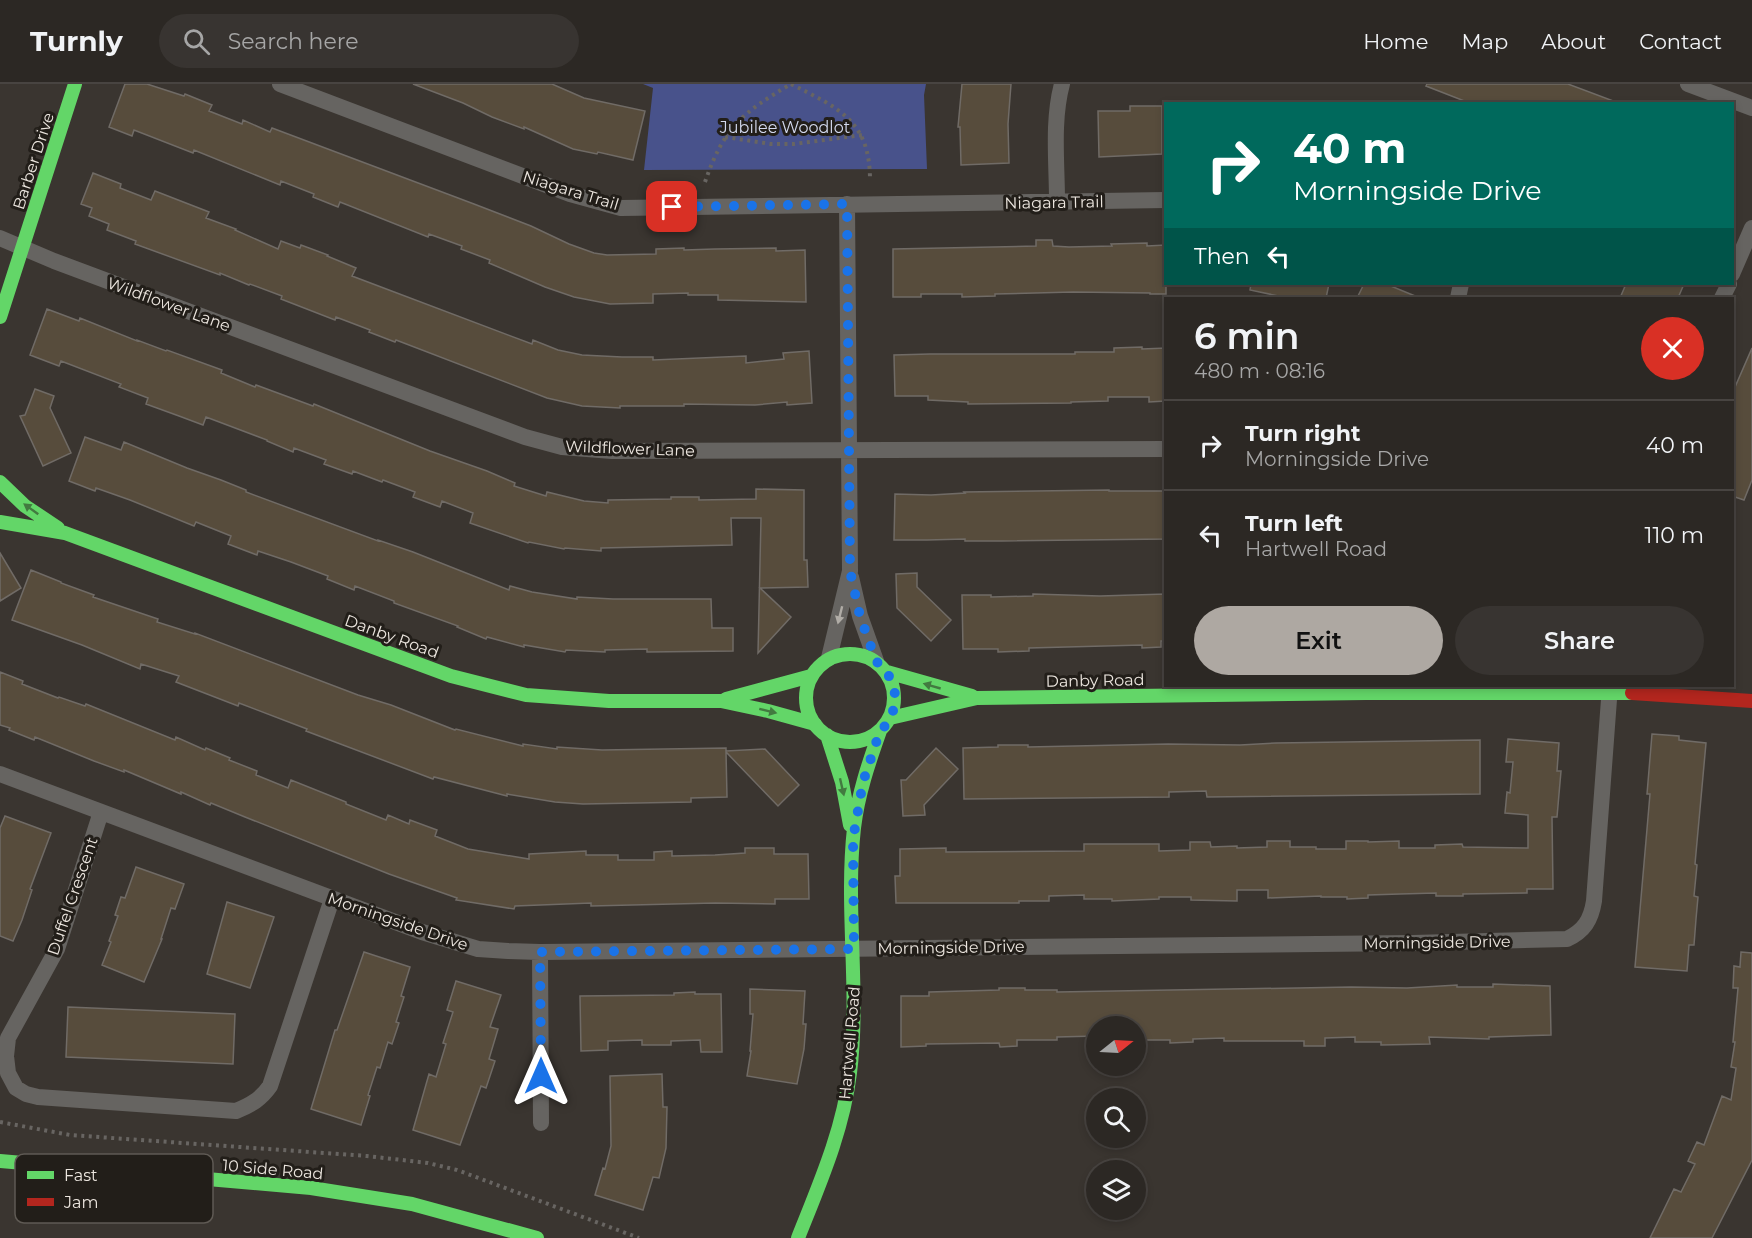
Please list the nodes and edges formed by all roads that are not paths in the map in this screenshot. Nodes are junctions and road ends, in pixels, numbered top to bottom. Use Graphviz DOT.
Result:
graph roads {
  1 [pos="75,84"];
  2 [pos="280,84"];
  3 [pos="1062,84"];
  4 [pos="1688,84"];
  5 [pos="1752,108"];
  6 [pos="1164,200"];
  7 [pos="1057,201"];
  8 [pos="847,204"];
  9 [pos="1752,228"];
  10 [pos="0,238"];
  11 [pos="22,247"];
  12 [pos="1734,269"];
  13 [pos="0,317"];
  14 [pos="849,449"];
  15 [pos="1164,449"];
  16 [pos="0,482"];
  17 [pos="0,522"];
  18 [pos="65,533"];
  19 [pos="850,571"];
  20 [pos="829,658"];
  21 [pos="881,667"];
  22 [pos="811,676"];
  23 [pos="1366,689"];
  24 [pos="1610,689"];
  25 [pos="977,698"];
  26 [pos="721,701"];
  27 [pos="1752,701"];
  28 [pos="890,718"];
  29 [pos="814,724"];
  30 [pos="880,731"];
  31 [pos="827,735"];
  32 [pos="0,774"];
  33 [pos="101,812"];
  34 [pos="853,839"];
  35 [pos="332,899"];
  36 [pos="854,949"];
  37 [pos="540,952"];
  38 [pos="541,1123"];
  39 [pos="0,1161"];
  40 [pos="15,1163"];
  41 [pos="213,1180"];
  42 [pos="537,1238"];
  43 [pos="798,1238"];
  1 -- 11 [label="street, Barber Drive"];
  2 -- 8 [label="street, Niagara Trail"];
  3 -- 7 [label="street"];
  4 -- 5 [label="street"];
  6 -- 7 [label="street, Niagara Trail"];
  7 -- 8 [label="street, Niagara Trail"];
  8 -- 14 [label="street"];
  9 -- 12 [label="street"];
  10 -- 11 [label="street, Wildflower Lane"];
  11 -- 13 [label="street, Barber Drive"];
  11 -- 14 [label="street, Wildflower Lane"];
  14 -- 15 [label="street, Wildflower Lane"];
  14 -- 19 [label="street"];
  18 -- 16 [label="street, Danby Road, one-way"];
  17 -- 18 [label="street, Danby Road"];
  18 -- 26 [label="street, Danby Road"];
  19 -- 20 [label="street, one-way"];
  19 -- 21 [label="street"];
  20 -- 21 [label="street"];
  20 -- 22 [label="street"];
  25 -- 21 [label="street, Danby Road, one-way"];
  21 -- 28 [label="street"];
  22 -- 26 [label="street, Danby Road"];
  22 -- 29 [label="street"];
  23 -- 24 [label="street, Danby Road"];
  23 -- 25 [label="street, Danby Road"];
  24 -- 27 [label="street, Danby Road"];
  24 -- 36 [label="street, Morningside Drive"];
  25 -- 28 [label="street, Danby Road"];
  26 -- 29 [label="street, Danby Road, one-way"];
  28 -- 30 [label="street"];
  29 -- 31 [label="street"];
  30 -- 31 [label="street"];
  30 -- 34 [label="street, Hartwell Road"];
  31 -- 34 [label="street, Hartwell Road, one-way"];
  32 -- 33 [label="street, Morningside Drive"];
  33 -- 35 [label="street, Morningside Drive"];
  33 -- 35 [label="street, Duffel Crescent"];
  34 -- 36 [label="street, Hartwell Road"];
  35 -- 37 [label="street, Morningside Drive"];
  36 -- 37 [label="street, Morningside Drive"];
  36 -- 43 [label="street, Hartwell Road"];
  37 -- 38 [label="street"];
  39 -- 40 [label="street, 10 Side Road"];
  41 -- 42 [label="street, 10 Side Road"];
}
